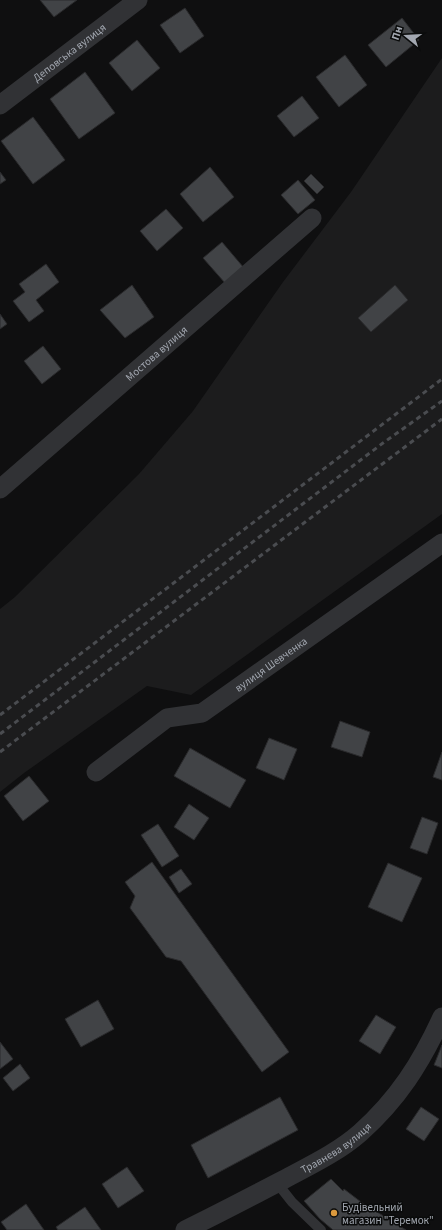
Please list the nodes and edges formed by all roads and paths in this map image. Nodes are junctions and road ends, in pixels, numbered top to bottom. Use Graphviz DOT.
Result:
graph roads {
  1 [pos="138,0"];
  2 [pos="0,105"];
  3 [pos="312,218"];
  4 [pos="0,489"];
  5 [pos="442,543"];
  6 [pos="96,772"];
  7 [pos="442,1017"];
  8 [pos="277,1183"];
  9 [pos="185,1230"];
  10 [pos="321,1230"];
  1 -- 2 [label="street, Деповська вулиця"];
  3 -- 4 [label="street, Мостова вулиця"];
  5 -- 6 [label="street, вулиця Шевченка"];
  7 -- 8 [label="street, Травнева вулиця"];
  8 -- 9 [label="street, Травнева вулиця"];
  8 -- 10 [label="lane"];
}
